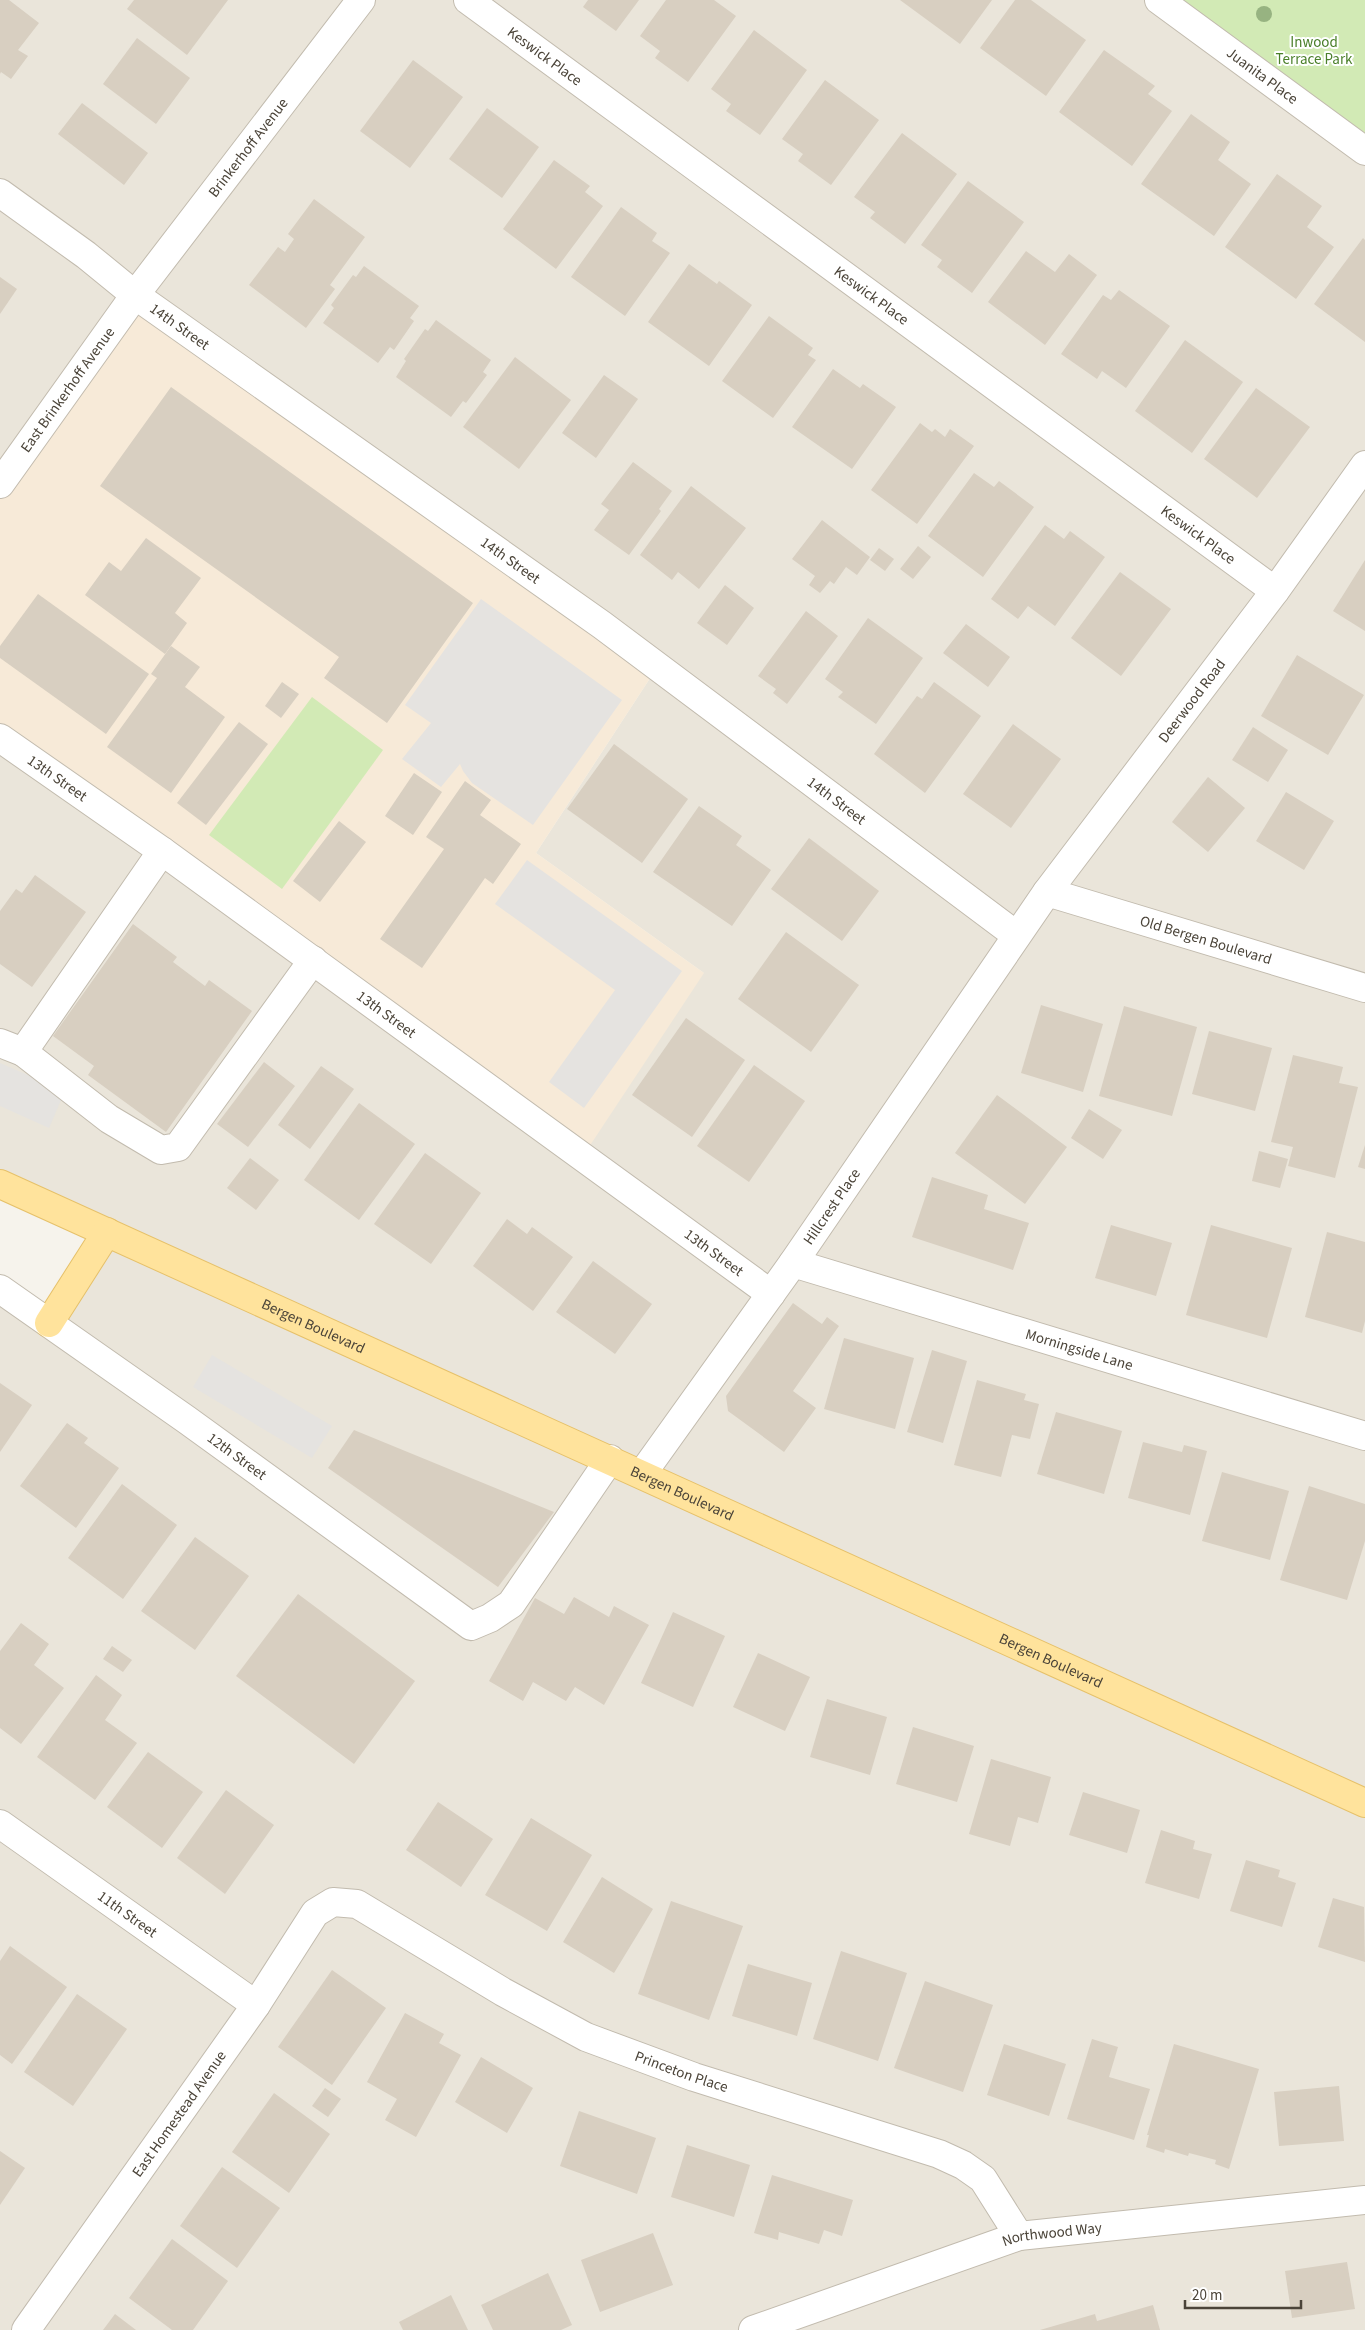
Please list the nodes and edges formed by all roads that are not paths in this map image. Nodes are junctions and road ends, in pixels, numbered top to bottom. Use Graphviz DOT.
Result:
graph roads {
  1 [pos="361,0"];
  2 [pos="468,0"];
  3 [pos="1159,0"];
  4 [pos="1365,151"];
  5 [pos="0,193"];
  6 [pos="135,296"];
  7 [pos="1365,466"];
  8 [pos="0,484"];
  9 [pos="1275,591"];
  10 [pos="0,738"];
  11 [pos="162,851"];
  12 [pos="1046,892"];
  13 [pos="1016,935"];
  14 [pos="313,960"];
  15 [pos="1365,988"];
  16 [pos="12,1048"];
  17 [pos="0,1184"];
  18 [pos="107,1232"];
  19 [pos="793,1264"];
  20 [pos="0,1289"];
  21 [pos="771,1294"];
  22 [pos="49,1323"];
  23 [pos="1365,1436"];
  24 [pos="610,1459"];
  25 [pos="642,1474"];
  26 [pos="1365,1803"];
  27 [pos="0,1824"];
  28 [pos="334,1902"];
  29 [pos="256,2005"];
  30 [pos="1365,2200"];
  31 [pos="1019,2236"];
  32 [pos="26,2330"];
  33 [pos="753,2330"];
  1 -- 6 [label="street, Brinkerhoff Avenue"];
  2 -- 9 [label="street, Keswick Place"];
  3 -- 4 [label="street, Juanita Place"];
  5 -- 6 [label="street, 14th Street"];
  6 -- 8 [label="street, East Brinkerhoff Avenue"];
  6 -- 13 [label="street, 14th Street"];
  7 -- 9 [label="street, Deerwood Road"];
  9 -- 12 [label="street, Deerwood Road"];
  10 -- 11 [label="street, 13th Street"];
  11 -- 14 [label="street, 13th Street"];
  11 -- 16 [label="street"];
  12 -- 13 [label="street, Deerwood Road"];
  12 -- 15 [label="street, Old Bergen Boulevard"];
  13 -- 19 [label="street, Hillcrest Place"];
  14 -- 16 [label="street"];
  14 -- 21 [label="street, 13th Street"];
  17 -- 18 [label="main road, Bergen Boulevard"];
  18 -- 22 [label="main road"];
  18 -- 24 [label="main road, Bergen Boulevard"];
  19 -- 21 [label="street, Hillcrest Place"];
  19 -- 23 [label="street, Morningside Lane"];
  20 -- 22 [label="street, 12th Street"];
  21 -- 25 [label="street, Hillcrest Place"];
  22 -- 24 [label="street, 12th Street"];
  24 -- 25 [label="main road, Bergen Boulevard"];
  25 -- 26 [label="main road, Bergen Boulevard"];
  27 -- 29 [label="street, 11th Street"];
  28 -- 29 [label="street, East Homestead Avenue"];
  28 -- 31 [label="street, Princeton Place"];
  29 -- 32 [label="street, East Homestead Avenue"];
  30 -- 31 [label="street, Northwood Way"];
  31 -- 33 [label="street, Northwood Way"];
}
